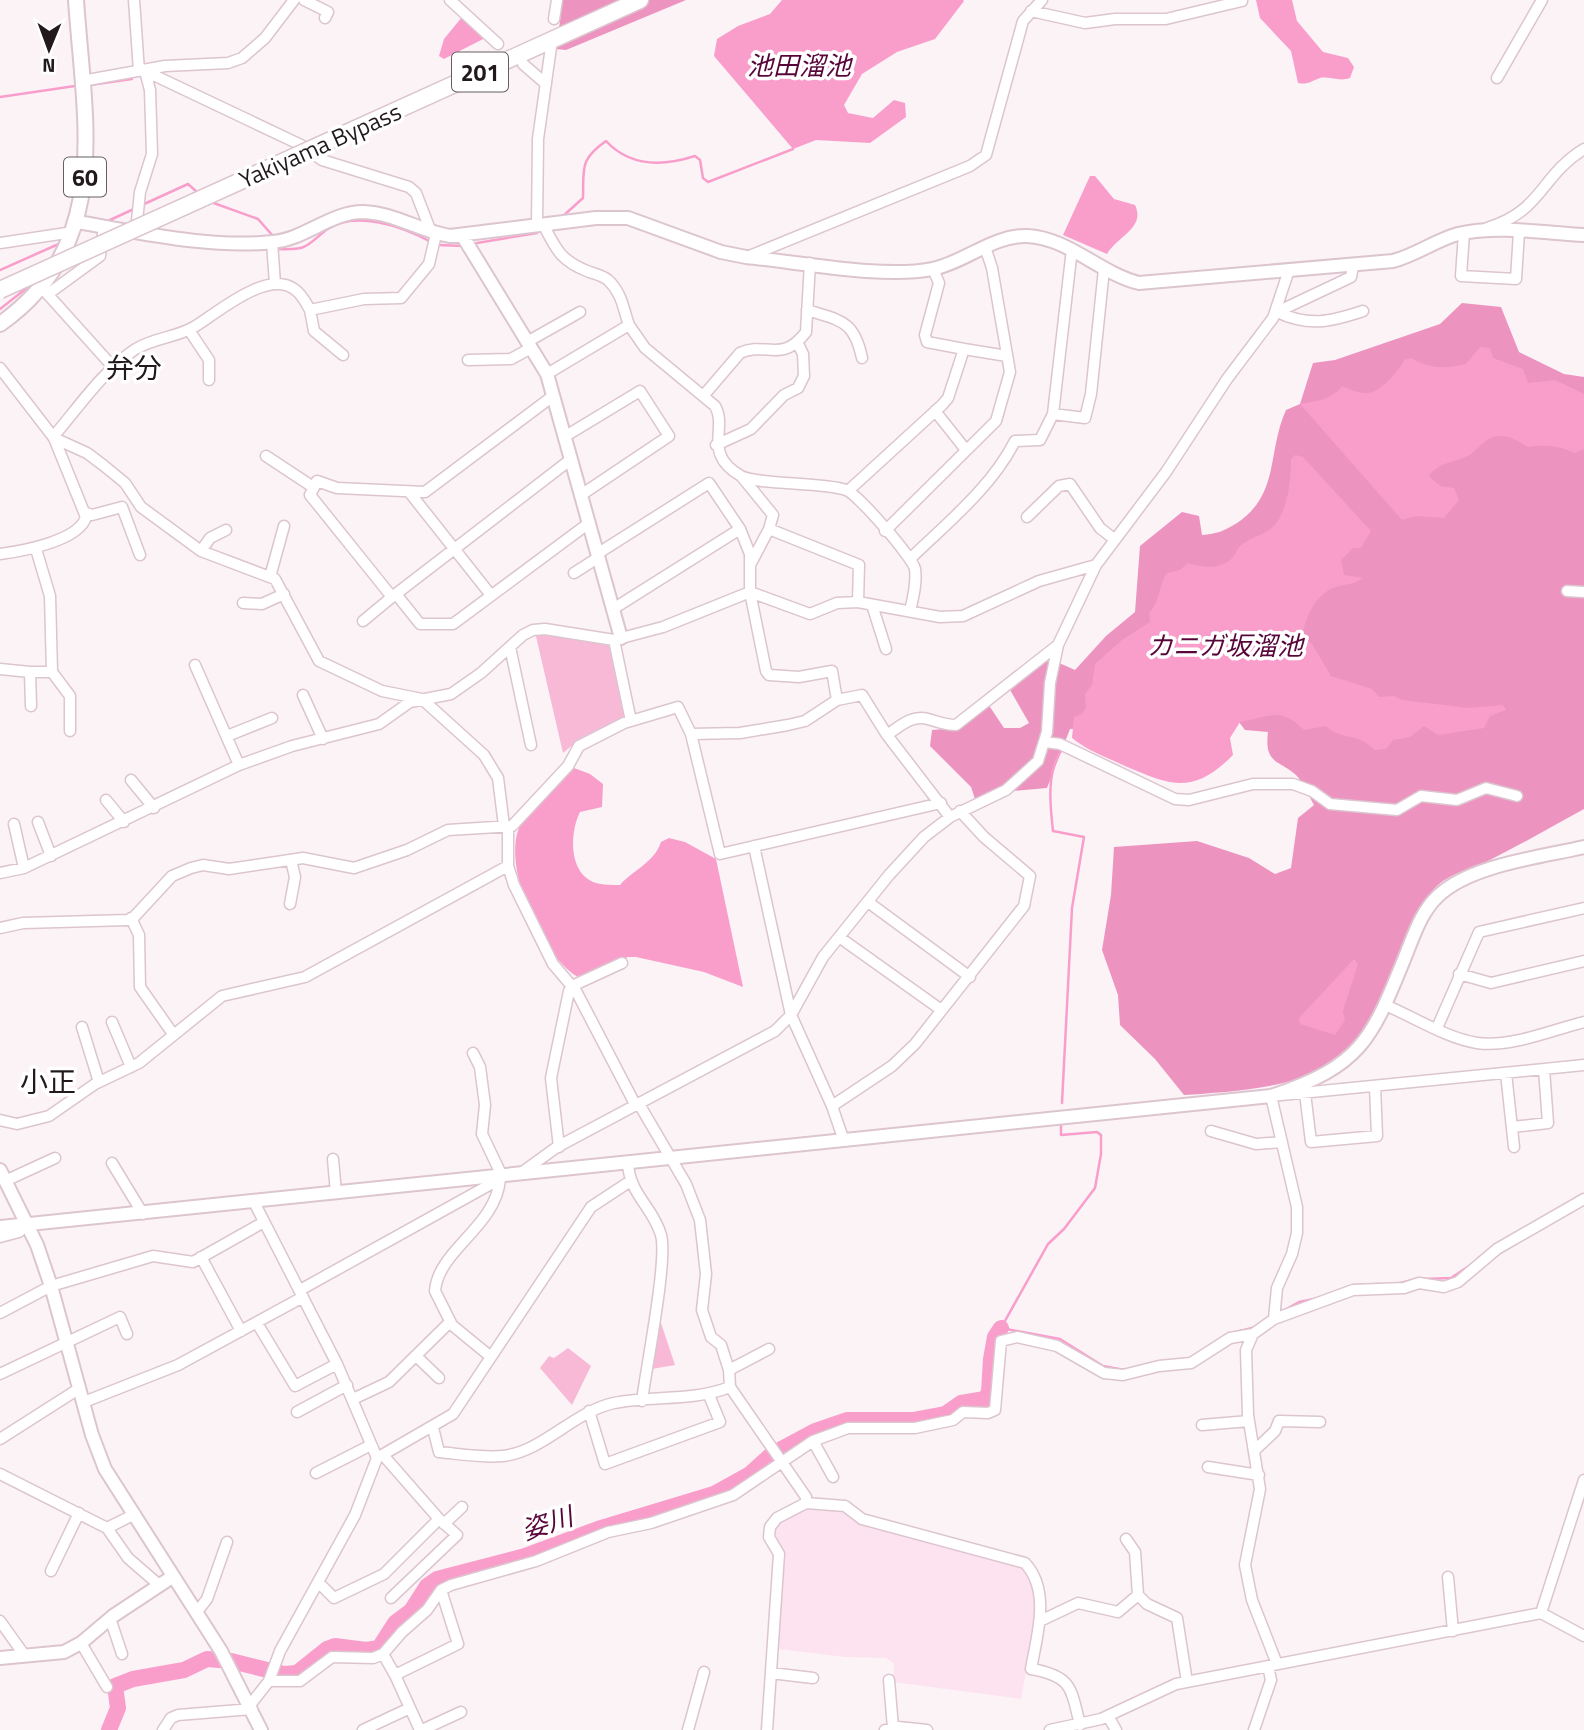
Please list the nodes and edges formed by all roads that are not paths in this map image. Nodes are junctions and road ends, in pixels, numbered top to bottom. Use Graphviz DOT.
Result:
graph roads {
  1 [pos="76,0"];
  2 [pos="294,0"];
  3 [pos="304,0"];
  4 [pos="450,0"];
  5 [pos="557,0"];
  6 [pos="640,0"];
  7 [pos="1042,0"];
  8 [pos="1542,0"];
  9 [pos="136,1"];
  10 [pos="1242,1"];
  11 [pos="1031,11"];
  12 [pos="325,18"];
  13 [pos="554,19"];
  14 [pos="498,44"];
  15 [pos="551,47"];
  16 [pos="523,64"];
  17 [pos="142,71"];
  18 [pos="1497,78"];
  19 [pos="82,81"];
  20 [pos="546,84"];
  21 [pos="1584,149"];
  22 [pos="540,225"];
  23 [pos="104,226"];
  24 [pos="75,227"];
  25 [pos="136,231"];
  26 [pos="1469,232"];
  27 [pos="1519,232"];
  28 [pos="1584,235"];
  29 [pos="434,239"];
  30 [pos="272,242"];
  31 [pos="466,242"];
  32 [pos="0,243"];
  33 [pos="985,247"];
  34 [pos="1072,249"];
  35 [pos="746,257"];
  36 [pos="810,263"];
  37 [pos="1353,266"];
  38 [pos="933,269"];
  39 [pos="1104,269"];
  40 [pos="1289,270"];
  41 [pos="275,284"];
  42 [pos="0,290"];
  43 [pos="45,291"];
  44 [pos="310,310"];
  45 [pos="807,310"];
  46 [pos="1363,311"];
  47 [pos="580,312"];
  48 [pos="1277,312"];
  49 [pos="0,324"];
  50 [pos="629,325"];
  51 [pos="188,330"];
  52 [pos="797,342"];
  53 [pos="529,345"];
  54 [pos="964,349"];
  55 [pos="342,355"];
  56 [pos="1007,356"];
  57 [pos="862,358"];
  58 [pos="468,360"];
  59 [pos="113,367"];
  60 [pos="0,368"];
  61 [pos="547,374"];
  62 [pos="209,380"];
  63 [pos="704,395"];
  64 [pos="553,396"];
  65 [pos="935,411"];
  66 [pos="1053,414"];
  67 [pos="53,437"];
  68 [pos="564,437"];
  69 [pos="716,445"];
  70 [pos="967,450"];
  71 [pos="266,456"];
  72 [pos="570,460"];
  73 [pos="742,477"];
  74 [pos="313,486"];
  75 [pos="849,490"];
  76 [pos="410,493"];
  77 [pos="581,495"];
  78 [pos="84,512"];
  79 [pos="1027,517"];
  80 [pos="589,523"];
  81 [pos="284,526"];
  82 [pos="740,529"];
  83 [pos="769,529"];
  84 [pos="226,530"];
  85 [pos="885,531"];
  86 [pos="1114,539"];
  87 [pos="454,548"];
  88 [pos="36,549"];
  89 [pos="201,551"];
  90 [pos="0,554"];
  91 [pos="140,555"];
  92 [pos="598,555"];
  93 [pos="911,558"];
  94 [pos="750,565"];
  95 [pos="1096,565"];
  96 [pos="574,573"];
  97 [pos="271,577"];
  98 [pos="1567,591"];
  99 [pos="750,592"];
  100 [pos="1584,592"];
  101 [pos="284,594"];
  102 [pos="490,594"];
  103 [pos="394,595"];
  104 [pos="858,602"];
  105 [pos="243,603"];
  106 [pos="872,605"];
  107 [pos="614,609"];
  108 [pos="910,611"];
  109 [pos="363,621"];
  110 [pos="617,639"];
  111 [pos="1058,645"];
  112 [pos="510,647"];
  113 [pos="886,649"];
  114 [pos="195,665"];
  115 [pos="0,669"];
  116 [pos="30,672"];
  117 [pos="52,672"];
  118 [pos="303,695"];
  119 [pos="422,699"];
  120 [pos="837,700"];
  121 [pos="31,706"];
  122 [pos="272,718"];
  123 [pos="631,721"];
  124 [pos="70,731"];
  125 [pos="691,734"];
  126 [pos="887,735"];
  127 [pos="227,736"];
  128 [pos="323,739"];
  129 [pos="1045,742"];
  130 [pos="531,745"];
  131 [pos="239,765"];
  132 [pos="131,780"];
  133 [pos="1517,796"];
  134 [pos="106,800"];
  135 [pos="941,803"];
  136 [pos="154,808"];
  137 [pos="960,811"];
  138 [pos="950,817"];
  139 [pos="38,822"];
  140 [pos="124,822"];
  141 [pos="13,824"];
  142 [pos="506,826"];
  143 [pos="754,846"];
  144 [pos="1584,847"];
  145 [pos="51,856"];
  146 [pos="290,859"];
  147 [pos="508,866"];
  148 [pos="24,868"];
  149 [pos="0,873"];
  150 [pos="868,902"];
  151 [pos="290,904"];
  152 [pos="1584,908"];
  153 [pos="131,918"];
  154 [pos="0,928"];
  155 [pos="839,937"];
  156 [pos="1584,961"];
  157 [pos="622,963"];
  158 [pos="1459,974"];
  159 [pos="970,977"];
  160 [pos="572,986"];
  161 [pos="1385,1005"];
  162 [pos="940,1009"];
  163 [pos="791,1016"];
  164 [pos="112,1022"];
  165 [pos="1584,1022"];
  166 [pos="82,1027"];
  167 [pos="1437,1028"];
  168 [pos="173,1034"];
  169 [pos="473,1053"];
  170 [pos="1584,1065"];
  171 [pos="131,1067"];
  172 [pos="1544,1069"];
  173 [pos="1506,1073"];
  174 [pos="99,1082"];
  175 [pos="1375,1086"];
  176 [pos="1305,1093"];
  177 [pos="1271,1096"];
  178 [pos="637,1105"];
  179 [pos="832,1106"];
  180 [pos="0,1120"];
  181 [pos="1512,1127"];
  182 [pos="1211,1131"];
  183 [pos="844,1141"];
  184 [pos="1282,1142"];
  185 [pos="559,1147"];
  186 [pos="1514,1147"];
  187 [pos="55,1158"];
  188 [pos="333,1159"];
  189 [pos="669,1159"];
  190 [pos="112,1163"];
  191 [pos="628,1164"];
  192 [pos="519,1174"];
  193 [pos="3,1175"];
  194 [pos="501,1177"];
  195 [pos="629,1182"];
  196 [pos="336,1193"];
  197 [pos="1584,1199"];
  198 [pos="254,1202"];
  199 [pos="143,1214"];
  200 [pos="264,1222"];
  201 [pos="27,1224"];
  202 [pos="0,1227"];
  203 [pos="0,1237"];
  204 [pos="201,1257"];
  205 [pos="51,1286"];
  206 [pos="302,1293"];
  207 [pos="0,1313"];
  208 [pos="1273,1319"];
  209 [pos="450,1322"];
  210 [pos="257,1323"];
  211 [pos="241,1331"];
  212 [pos="127,1334"];
  213 [pos="1253,1334"];
  214 [pos="67,1340"];
  215 [pos="769,1349"];
  216 [pos="416,1356"];
  217 [pos="491,1357"];
  218 [pos="337,1364"];
  219 [pos="729,1370"];
  220 [pos="0,1374"];
  221 [pos="439,1378"];
  222 [pos="347,1384"];
  223 [pos="730,1387"];
  224 [pos="80,1388"];
  225 [pos="709,1395"];
  226 [pos="353,1399"];
  227 [pos="642,1401"];
  228 [pos="85,1402"];
  229 [pos="589,1411"];
  230 [pos="297,1412"];
  231 [pos="1249,1421"];
  232 [pos="1320,1422"];
  233 [pos="1202,1425"];
  234 [pos="433,1428"];
  235 [pos="0,1439"];
  236 [pos="813,1441"];
  237 [pos="371,1445"];
  238 [pos="1254,1451"];
  239 [pos="380,1456"];
  240 [pos="782,1459"];
  241 [pos="1208,1467"];
  242 [pos="316,1473"];
  243 [pos="0,1474"];
  244 [pos="1259,1475"];
  245 [pos="833,1478"];
  246 [pos="1584,1479"];
  247 [pos="806,1503"];
  248 [pos="462,1507"];
  249 [pos="79,1513"];
  250 [pos="135,1514"];
  251 [pos="441,1521"];
  252 [pos="107,1528"];
  253 [pos="1126,1539"];
  254 [pos="227,1542"];
  255 [pos="51,1571"];
  256 [pos="172,1577"];
  257 [pos="1448,1577"];
  258 [pos="318,1583"];
  259 [pos="158,1584"];
  260 [pos="442,1590"];
  261 [pos="1138,1595"];
  262 [pos="391,1598"];
  263 [pos="196,1613"];
  264 [pos="1542,1613"];
  265 [pos="110,1618"];
  266 [pos="1040,1621"];
  267 [pos="1,1626"];
  268 [pos="1453,1631"];
  269 [pos="1584,1636"];
  270 [pos="81,1643"];
  271 [pos="122,1654"];
  272 [pos="383,1654"];
  273 [pos="25,1656"];
  274 [pos="0,1658"];
  275 [pos="1273,1665"];
  276 [pos="704,1672"];
  277 [pos="771,1673"];
  278 [pos="395,1675"];
  279 [pos="813,1678"];
  280 [pos="889,1680"];
  281 [pos="269,1681"];
  282 [pos="1187,1682"];
  283 [pos="107,1687"];
  284 [pos="251,1707"];
  285 [pos="410,1708"];
  286 [pos="461,1712"];
  287 [pos="1108,1716"];
  288 [pos="1080,1725"];
  289 [pos="889,1729"];
  290 [pos="163,1730"];
  291 [pos="261,1730"];
  292 [pos="363,1730"];
  293 [pos="421,1730"];
  294 [pos="688,1730"];
  295 [pos="767,1730"];
  296 [pos="927,1730"];
  297 [pos="1050,1730"];
  298 [pos="1116,1730"];
  299 [pos="1254,1730"];
  1 -- 19 [label="main road, 60"];
  2 -- 17 [label="street"];
  3 -- 12 [label="street"];
  4 -- 14 [label="street"];
  5 -- 13 [label="street"];
  6 -- 42 [label="highway, Yakiyama Bypass / 201, bridge"];
  7 -- 11 [label="street"];
  8 -- 18 [label="street"];
  9 -- 17 [label="street"];
  10 -- 11 [label="street"];
  11 -- 35 [label="street"];
  15 -- 20 [label="street"];
  16 -- 20 [label="street"];
  17 -- 19 [label="street"];
  17 -- 25 [label="street"];
  17 -- 29 [label="street"];
  19 -- 24 [label="main road, 60"];
  20 -- 22 [label="street"];
  21 -- 26 [label="street"];
  22 -- 31 [label="street"];
  22 -- 35 [label="street"];
  22 -- 50 [label="street"];
  23 -- 24 [label="street"];
  23 -- 25 [label="street"];
  23 -- 43 [label="street"];
  24 -- 32 [label="street"];
  24 -- 43 [label="main road, 60"];
  25 -- 30 [label="street"];
  26 -- 27 [label="street"];
  26 -- 27 [label="street"];
  26 -- 37 [label="street"];
  27 -- 28 [label="street"];
  29 -- 30 [label="street"];
  29 -- 31 [label="street"];
  29 -- 44 [label="street"];
  30 -- 41 [label="street"];
  31 -- 53 [label="street"];
  33 -- 34 [label="street"];
  33 -- 38 [label="street"];
  33 -- 56 [label="street"];
  34 -- 39 [label="street"];
  34 -- 66 [label="street"];
  35 -- 36 [label="street"];
  36 -- 38 [label="street"];
  36 -- 45 [label="street"];
  37 -- 40 [label="street"];
  37 -- 48 [label="street"];
  38 -- 54 [label="street"];
  39 -- 40 [label="street"];
  39 -- 66 [label="street"];
  40 -- 48 [label="street"];
  41 -- 44 [label="street"];
  41 -- 51 [label="street"];
  43 -- 49 [label="main road, 60"];
  43 -- 59 [label="street"];
  44 -- 55 [label="street"];
  45 -- 52 [label="street"];
  45 -- 57 [label="street"];
  46 -- 48 [label="street"];
  47 -- 53 [label="street"];
  48 -- 86 [label="street"];
  50 -- 61 [label="street"];
  50 -- 63 [label="street"];
  51 -- 59 [label="street"];
  51 -- 62 [label="street"];
  52 -- 63 [label="street"];
  52 -- 69 [label="street"];
  53 -- 58 [label="street"];
  53 -- 61 [label="street"];
  54 -- 56 [label="street"];
  54 -- 65 [label="street"];
  56 -- 70 [label="street"];
  59 -- 67 [label="street"];
  60 -- 67 [label="street"];
  61 -- 64 [label="street"];
  63 -- 69 [label="street"];
  64 -- 68 [label="street"];
  64 -- 76 [label="street"];
  65 -- 70 [label="street"];
  65 -- 75 [label="street"];
  66 -- 93 [label="street"];
  67 -- 78 [label="street"];
  67 -- 89 [label="street"];
  68 -- 72 [label="street"];
  68 -- 77 [label="street"];
  69 -- 73 [label="street"];
  70 -- 85 [label="street"];
  71 -- 74 [label="street"];
  72 -- 77 [label="street"];
  72 -- 87 [label="street"];
  73 -- 75 [label="street"];
  73 -- 83 [label="street"];
  74 -- 76 [label="street"];
  74 -- 103 [label="street"];
  75 -- 85 [label="street"];
  76 -- 87 [label="street"];
  77 -- 80 [label="street"];
  78 -- 88 [label="street"];
  78 -- 91 [label="street"];
  79 -- 86 [label="street"];
  80 -- 92 [label="street"];
  80 -- 102 [label="street"];
  81 -- 97 [label="street"];
  82 -- 92 [label="street"];
  82 -- 94 [label="street"];
  82 -- 107 [label="street"];
  83 -- 94 [label="street"];
  83 -- 104 [label="street"];
  84 -- 89 [label="street"];
  85 -- 93 [label="street"];
  86 -- 95 [label="street"];
  87 -- 102 [label="street"];
  87 -- 103 [label="street"];
  88 -- 90 [label="street"];
  88 -- 117 [label="street"];
  89 -- 97 [label="street"];
  92 -- 96 [label="street"];
  92 -- 107 [label="street"];
  93 -- 108 [label="street"];
  94 -- 99 [label="street"];
  95 -- 108 [label="street"];
  95 -- 111 [label="street"];
  97 -- 101 [label="street"];
  98 -- 100 [label="street"];
  99 -- 104 [label="street"];
  99 -- 110 [label="street"];
  99 -- 120 [label="street"];
  101 -- 105 [label="street"];
  101 -- 119 [label="street"];
  102 -- 103 [label="street"];
  103 -- 109 [label="street"];
  104 -- 106 [label="street"];
  106 -- 108 [label="street"];
  106 -- 113 [label="street"];
  107 -- 110 [label="street"];
  110 -- 112 [label="street"];
  110 -- 123 [label="street"];
  111 -- 126 [label="street"];
  111 -- 129 [label="street"];
  112 -- 119 [label="street"];
  112 -- 130 [label="street"];
  114 -- 127 [label="street"];
  115 -- 116 [label="street"];
  116 -- 117 [label="street"];
  116 -- 121 [label="street"];
  117 -- 124 [label="street"];
  118 -- 128 [label="street"];
  119 -- 128 [label="street"];
  119 -- 142 [label="street"];
  120 -- 125 [label="street"];
  120 -- 126 [label="street"];
  122 -- 127 [label="street"];
  123 -- 125 [label="street"];
  123 -- 142 [label="street"];
  125 -- 143 [label="street"];
  126 -- 135 [label="street"];
  127 -- 131 [label="street"];
  128 -- 131 [label="street"];
  129 -- 133 [label="street"];
  129 -- 137 [label="street"];
  131 -- 136 [label="street"];
  132 -- 136 [label="street"];
  134 -- 140 [label="street"];
  135 -- 138 [label="street"];
  135 -- 143 [label="street"];
  136 -- 140 [label="street"];
  137 -- 138 [label="street"];
  137 -- 159 [label="street"];
  138 -- 150 [label="street"];
  139 -- 145 [label="street"];
  140 -- 145 [label="street"];
  141 -- 148 [label="street"];
  142 -- 146 [label="street"];
  142 -- 147 [label="street"];
  143 -- 163 [label="street"];
  144 -- 161 [label="street"];
  145 -- 148 [label="street"];
  146 -- 151 [label="street"];
  146 -- 153 [label="street"];
  147 -- 160 [label="street"];
  147 -- 168 [label="street"];
  148 -- 149 [label="street"];
  150 -- 155 [label="street"];
  150 -- 159 [label="street"];
  152 -- 158 [label="street"];
  153 -- 154 [label="street"];
  153 -- 168 [label="street"];
  155 -- 162 [label="street"];
  155 -- 163 [label="street"];
  156 -- 158 [label="street"];
  157 -- 160 [label="street"];
  158 -- 167 [label="street"];
  159 -- 162 [label="street"];
  160 -- 178 [label="street"];
  160 -- 185 [label="street"];
  161 -- 167 [label="street"];
  161 -- 177 [label="street"];
  162 -- 179 [label="street"];
  163 -- 178 [label="street"];
  163 -- 179 [label="street"];
  164 -- 171 [label="street"];
  165 -- 167 [label="street"];
  166 -- 174 [label="street"];
  168 -- 171 [label="street"];
  169 -- 194 [label="street"];
  170 -- 172 [label="street"];
  171 -- 174 [label="street"];
  172 -- 173 [label="street"];
  172 -- 181 [label="street"];
  173 -- 175 [label="street"];
  173 -- 181 [label="street"];
  174 -- 180 [label="street"];
  175 -- 176 [label="street"];
  175 -- 176 [label="street"];
  176 -- 177 [label="street"];
  177 -- 183 [label="street"];
  177 -- 184 [label="street"];
  178 -- 185 [label="street"];
  178 -- 189 [label="street"];
  179 -- 183 [label="street"];
  181 -- 186 [label="street"];
  182 -- 184 [label="street"];
  183 -- 189 [label="street"];
  184 -- 208 [label="street"];
  185 -- 192 [label="street"];
  187 -- 193 [label="street"];
  188 -- 196 [label="street"];
  189 -- 191 [label="street"];
  189 -- 219 [label="street"];
  190 -- 199 [label="street"];
  191 -- 192 [label="street"];
  191 -- 195 [label="street"];
  192 -- 194 [label="street"];
  193 -- 201 [label="street"];
  194 -- 196 [label="street"];
  194 -- 206 [label="street"];
  194 -- 209 [label="street"];
  195 -- 217 [label="street"];
  195 -- 227 [label="street"];
  196 -- 198 [label="street"];
  197 -- 208 [label="street"];
  198 -- 199 [label="street"];
  198 -- 200 [label="street"];
  199 -- 201 [label="street"];
  200 -- 204 [label="street"];
  200 -- 206 [label="street"];
  201 -- 202 [label="street"];
  201 -- 203 [label="street"];
  201 -- 205 [label="street"];
  204 -- 205 [label="street"];
  204 -- 211 [label="street"];
  205 -- 207 [label="street"];
  205 -- 214 [label="street"];
  206 -- 210 [label="street"];
  206 -- 218 [label="street"];
  208 -- 213 [label="street"];
  209 -- 216 [label="street"];
  209 -- 217 [label="street"];
  210 -- 211 [label="street"];
  210 -- 218 [label="street"];
  211 -- 228 [label="street"];
  212 -- 214 [label="street"];
  213 -- 231 [label="street"];
  213 -- 236 [label="street"];
  214 -- 220 [label="street"];
  214 -- 224 [label="street"];
  215 -- 219 [label="street"];
  216 -- 221 [label="street"];
  216 -- 226 [label="street"];
  217 -- 234 [label="street"];
  218 -- 222 [label="street"];
  219 -- 223 [label="street"];
  222 -- 226 [label="street"];
  222 -- 230 [label="street"];
  223 -- 225 [label="street"];
  223 -- 240 [label="street"];
  224 -- 228 [label="street"];
  224 -- 235 [label="street"];
  225 -- 227 [label="street"];
  225 -- 229 [label="street"];
  226 -- 237 [label="street"];
  227 -- 229 [label="street"];
  228 -- 250 [label="street"];
  229 -- 234 [label="street"];
  231 -- 233 [label="street"];
  231 -- 238 [label="street"];
  232 -- 238 [label="street"];
  234 -- 239 [label="street"];
  236 -- 240 [label="street"];
  236 -- 245 [label="street"];
  237 -- 239 [label="street"];
  237 -- 242 [label="street"];
  238 -- 244 [label="street"];
  239 -- 251 [label="street"];
  239 -- 258 [label="street"];
  240 -- 247 [label="street"];
  240 -- 260 [label="street"];
  241 -- 244 [label="street"];
  243 -- 249 [label="street"];
  244 -- 275 [label="street"];
  246 -- 264 [label="street"];
  247 -- 266 [label="street"];
  247 -- 277 [label="street"];
  248 -- 251 [label="street"];
  249 -- 252 [label="street"];
  249 -- 255 [label="street"];
  250 -- 252 [label="street"];
  250 -- 256 [label="street"];
  251 -- 258 [label="street"];
  251 -- 262 [label="street"];
  252 -- 259 [label="street"];
  253 -- 261 [label="street"];
  254 -- 263 [label="street"];
  256 -- 259 [label="street"];
  256 -- 263 [label="street"];
  257 -- 268 [label="street"];
  258 -- 281 [label="street"];
  259 -- 265 [label="street"];
  260 -- 272 [label="street"];
  260 -- 278 [label="street"];
  261 -- 266 [label="street"];
  261 -- 282 [label="street"];
  263 -- 284 [label="street"];
  264 -- 268 [label="street"];
  264 -- 269 [label="street"];
  265 -- 270 [label="street"];
  265 -- 271 [label="street"];
  266 -- 288 [label="street"];
  267 -- 273 [label="street"];
  268 -- 275 [label="street"];
  270 -- 273 [label="street"];
  270 -- 283 [label="street"];
  272 -- 278 [label="street"];
  272 -- 281 [label="street"];
  273 -- 274 [label="street"];
  275 -- 282 [label="street"];
  275 -- 299 [label="street"];
  276 -- 294 [label="street"];
  277 -- 279 [label="street"];
  277 -- 295 [label="street"];
  278 -- 285 [label="street"];
  280 -- 289 [label="street"];
  281 -- 284 [label="street"];
  282 -- 287 [label="street"];
  284 -- 290 [label="street"];
  284 -- 291 [label="street"];
  285 -- 292 [label="street"];
  285 -- 293 [label="street"];
  286 -- 293 [label="street"];
  287 -- 288 [label="street"];
  287 -- 298 [label="street"];
  288 -- 297 [label="street"];
  289 -- 296 [label="street"];
}
